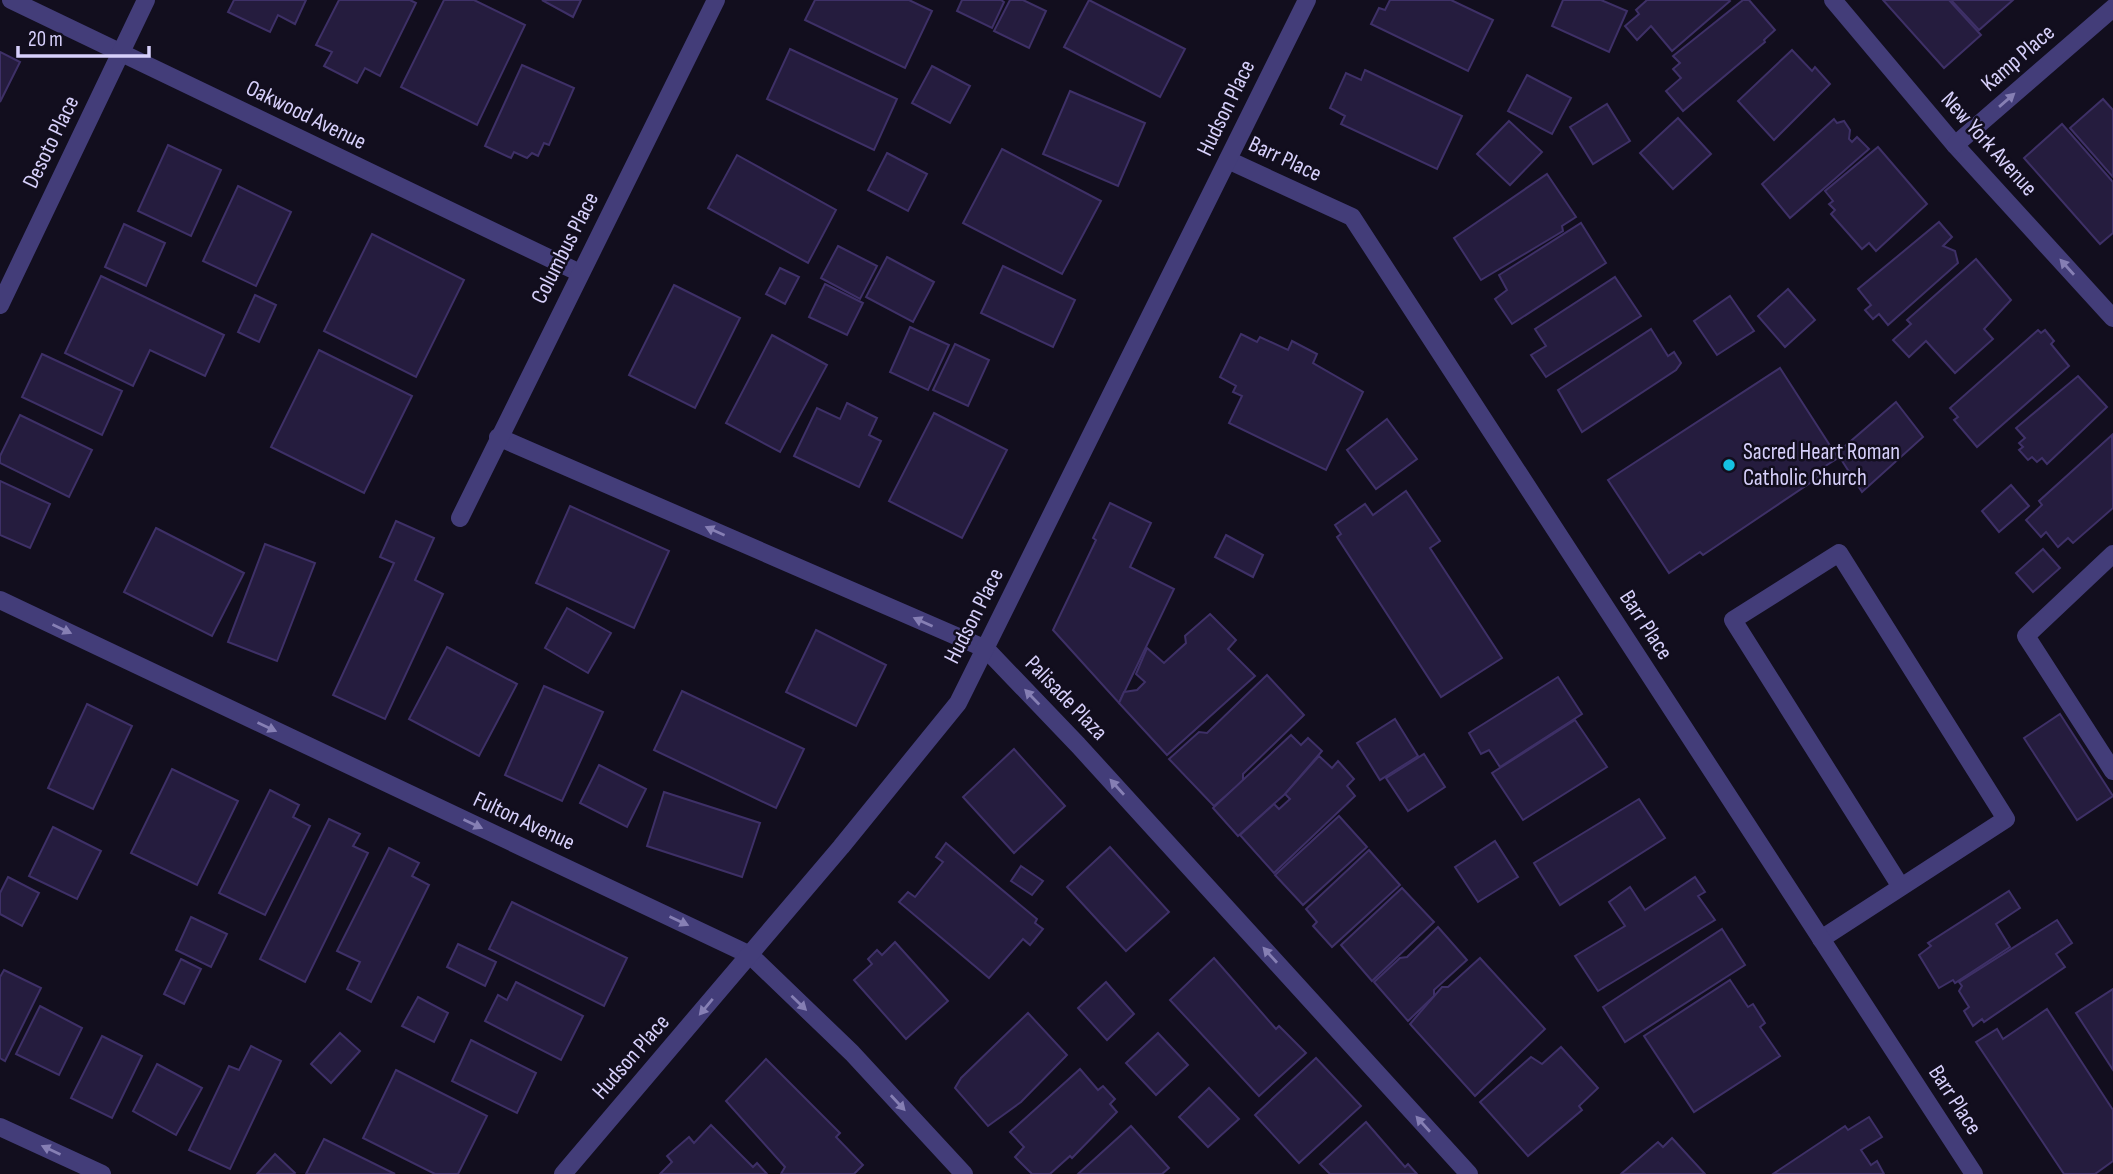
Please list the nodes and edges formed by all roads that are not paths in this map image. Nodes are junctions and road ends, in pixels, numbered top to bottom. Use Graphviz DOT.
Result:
graph roads {
  1 [pos="10,0"];
  2 [pos="146,0"];
  3 [pos="716,0"];
  4 [pos="1307,0"];
  5 [pos="1833,0"];
  6 [pos="2113,8"];
  7 [pos="120,54"];
  8 [pos="1955,145"];
  9 [pos="1228,160"];
  10 [pos="580,273"];
  11 [pos="0,304"];
  12 [pos="2113,318"];
  13 [pos="498,437"];
  14 [pos="460,518"];
  15 [pos="2113,554"];
  16 [pos="0,600"];
  17 [pos="986,649"];
  18 [pos="2113,771"];
  19 [pos="1901,887"];
  20 [pos="1821,939"];
  21 [pos="750,955"];
  22 [pos="0,1127"];
  23 [pos="102,1174"];
  24 [pos="563,1174"];
  25 [pos="964,1174"];
  26 [pos="1469,1174"];
  27 [pos="1974,1174"];
  1 -- 7 [label="street, Oakwood Avenue"];
  2 -- 7 [label="street, Desoto Place"];
  3 -- 10 [label="street, Columbus Place"];
  4 -- 9 [label="street, Hudson Place"];
  5 -- 8 [label="street, New York Avenue"];
  8 -- 6 [label="street, Kamp Place, one-way"];
  7 -- 10 [label="street, Oakwood Avenue"];
  7 -- 11 [label="street, Desoto Place"];
  12 -- 8 [label="street, New York Avenue, one-way"];
  9 -- 17 [label="street, Hudson Place"];
  9 -- 20 [label="street, Barr Place"];
  10 -- 13 [label="street, Columbus Place"];
  13 -- 14 [label="street, Columbus Place"];
  17 -- 13 [label="street, Palisade Plaza, one-way"];
  15 -- 18 [label="street"];
  16 -- 21 [label="street, Fulton Avenue, one-way"];
  17 -- 21 [label="street, Hudson Place"];
  26 -- 17 [label="street, Palisade Plaza, one-way"];
  19 -- 19 [label="street"];
  19 -- 20 [label="street"];
  20 -- 27 [label="street, Barr Place"];
  21 -- 24 [label="street, Hudson Place, one-way"];
  21 -- 25 [label="street, Fulton Avenue, one-way"];
  23 -- 22 [label="street, one-way"];
}
